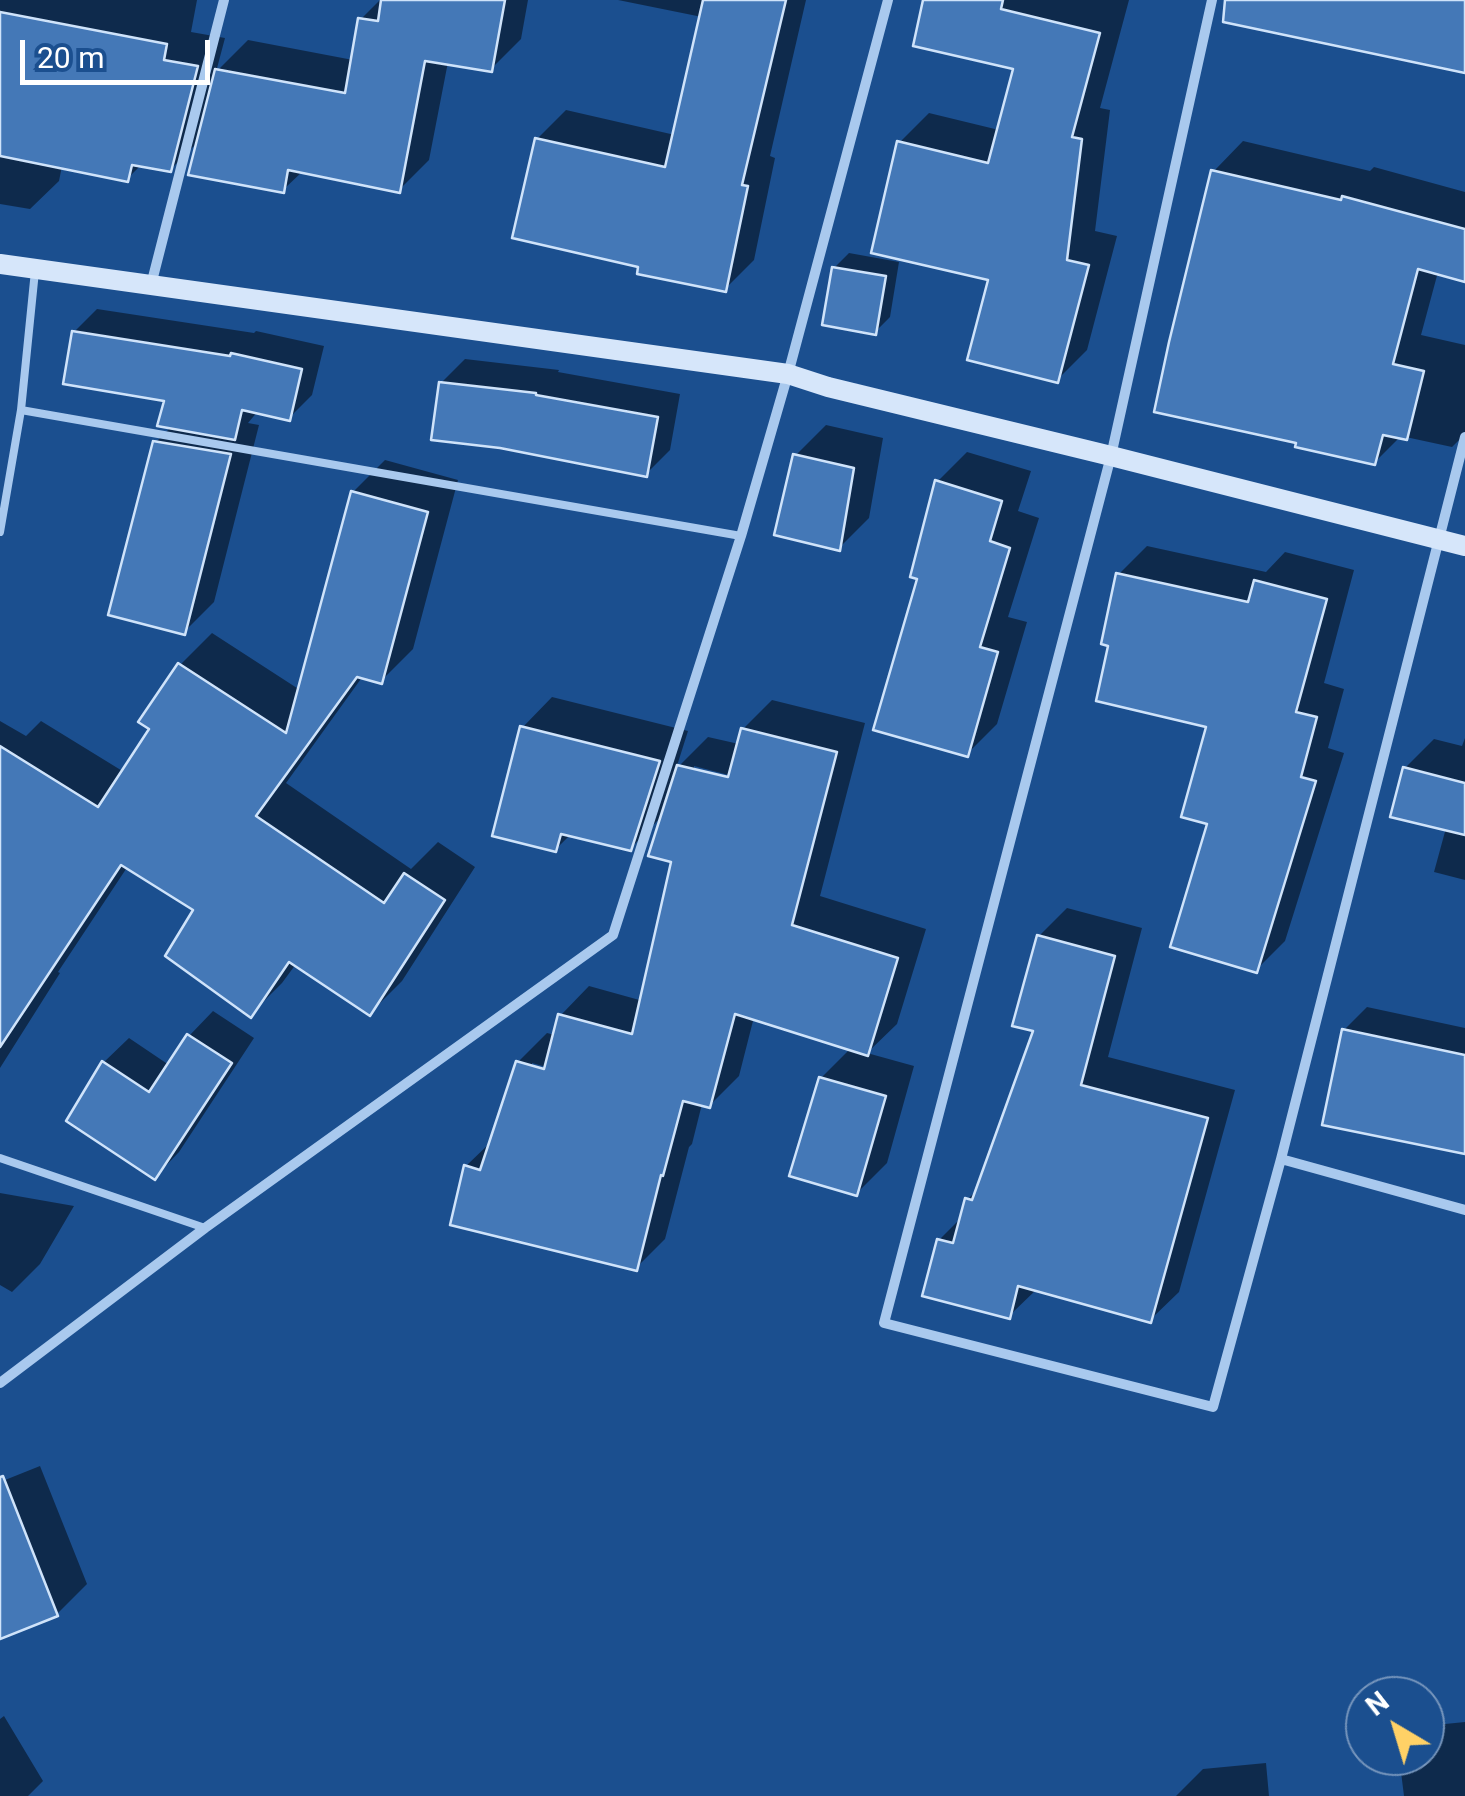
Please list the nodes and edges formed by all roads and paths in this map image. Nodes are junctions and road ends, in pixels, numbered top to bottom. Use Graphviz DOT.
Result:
graph roads {
  1 [pos="224,0"];
  2 [pos="888,0"];
  3 [pos="1212,0"];
  4 [pos="0,264"];
  5 [pos="35,269"];
  6 [pos="151,284"];
  7 [pos="788,374"];
  8 [pos="21,410"];
  9 [pos="1465,437"];
  10 [pos="1111,456"];
  11 [pos="0,532"];
  12 [pos="740,536"];
  13 [pos="1439,539"];
  14 [pos="1465,546"];
  15 [pos="0,1158"];
  16 [pos="1280,1159"];
  17 [pos="1465,1210"];
  18 [pos="204,1228"];
  19 [pos="0,1383"];
  1 -- 6 [label="street"];
  2 -- 7 [label="street"];
  3 -- 10 [label="street"];
  4 -- 5 [label="street"];
  5 -- 6 [label="street"];
  5 -- 8 [label="lane"];
  6 -- 7 [label="street"];
  7 -- 10 [label="street"];
  7 -- 12 [label="street"];
  8 -- 11 [label="lane"];
  8 -- 12 [label="lane"];
  9 -- 13 [label="street"];
  10 -- 13 [label="street"];
  10 -- 16 [label="street"];
  12 -- 18 [label="street"];
  13 -- 14 [label="street"];
  13 -- 16 [label="street"];
  15 -- 18 [label="lane"];
  16 -- 17 [label="street"];
  18 -- 19 [label="street"];
}
